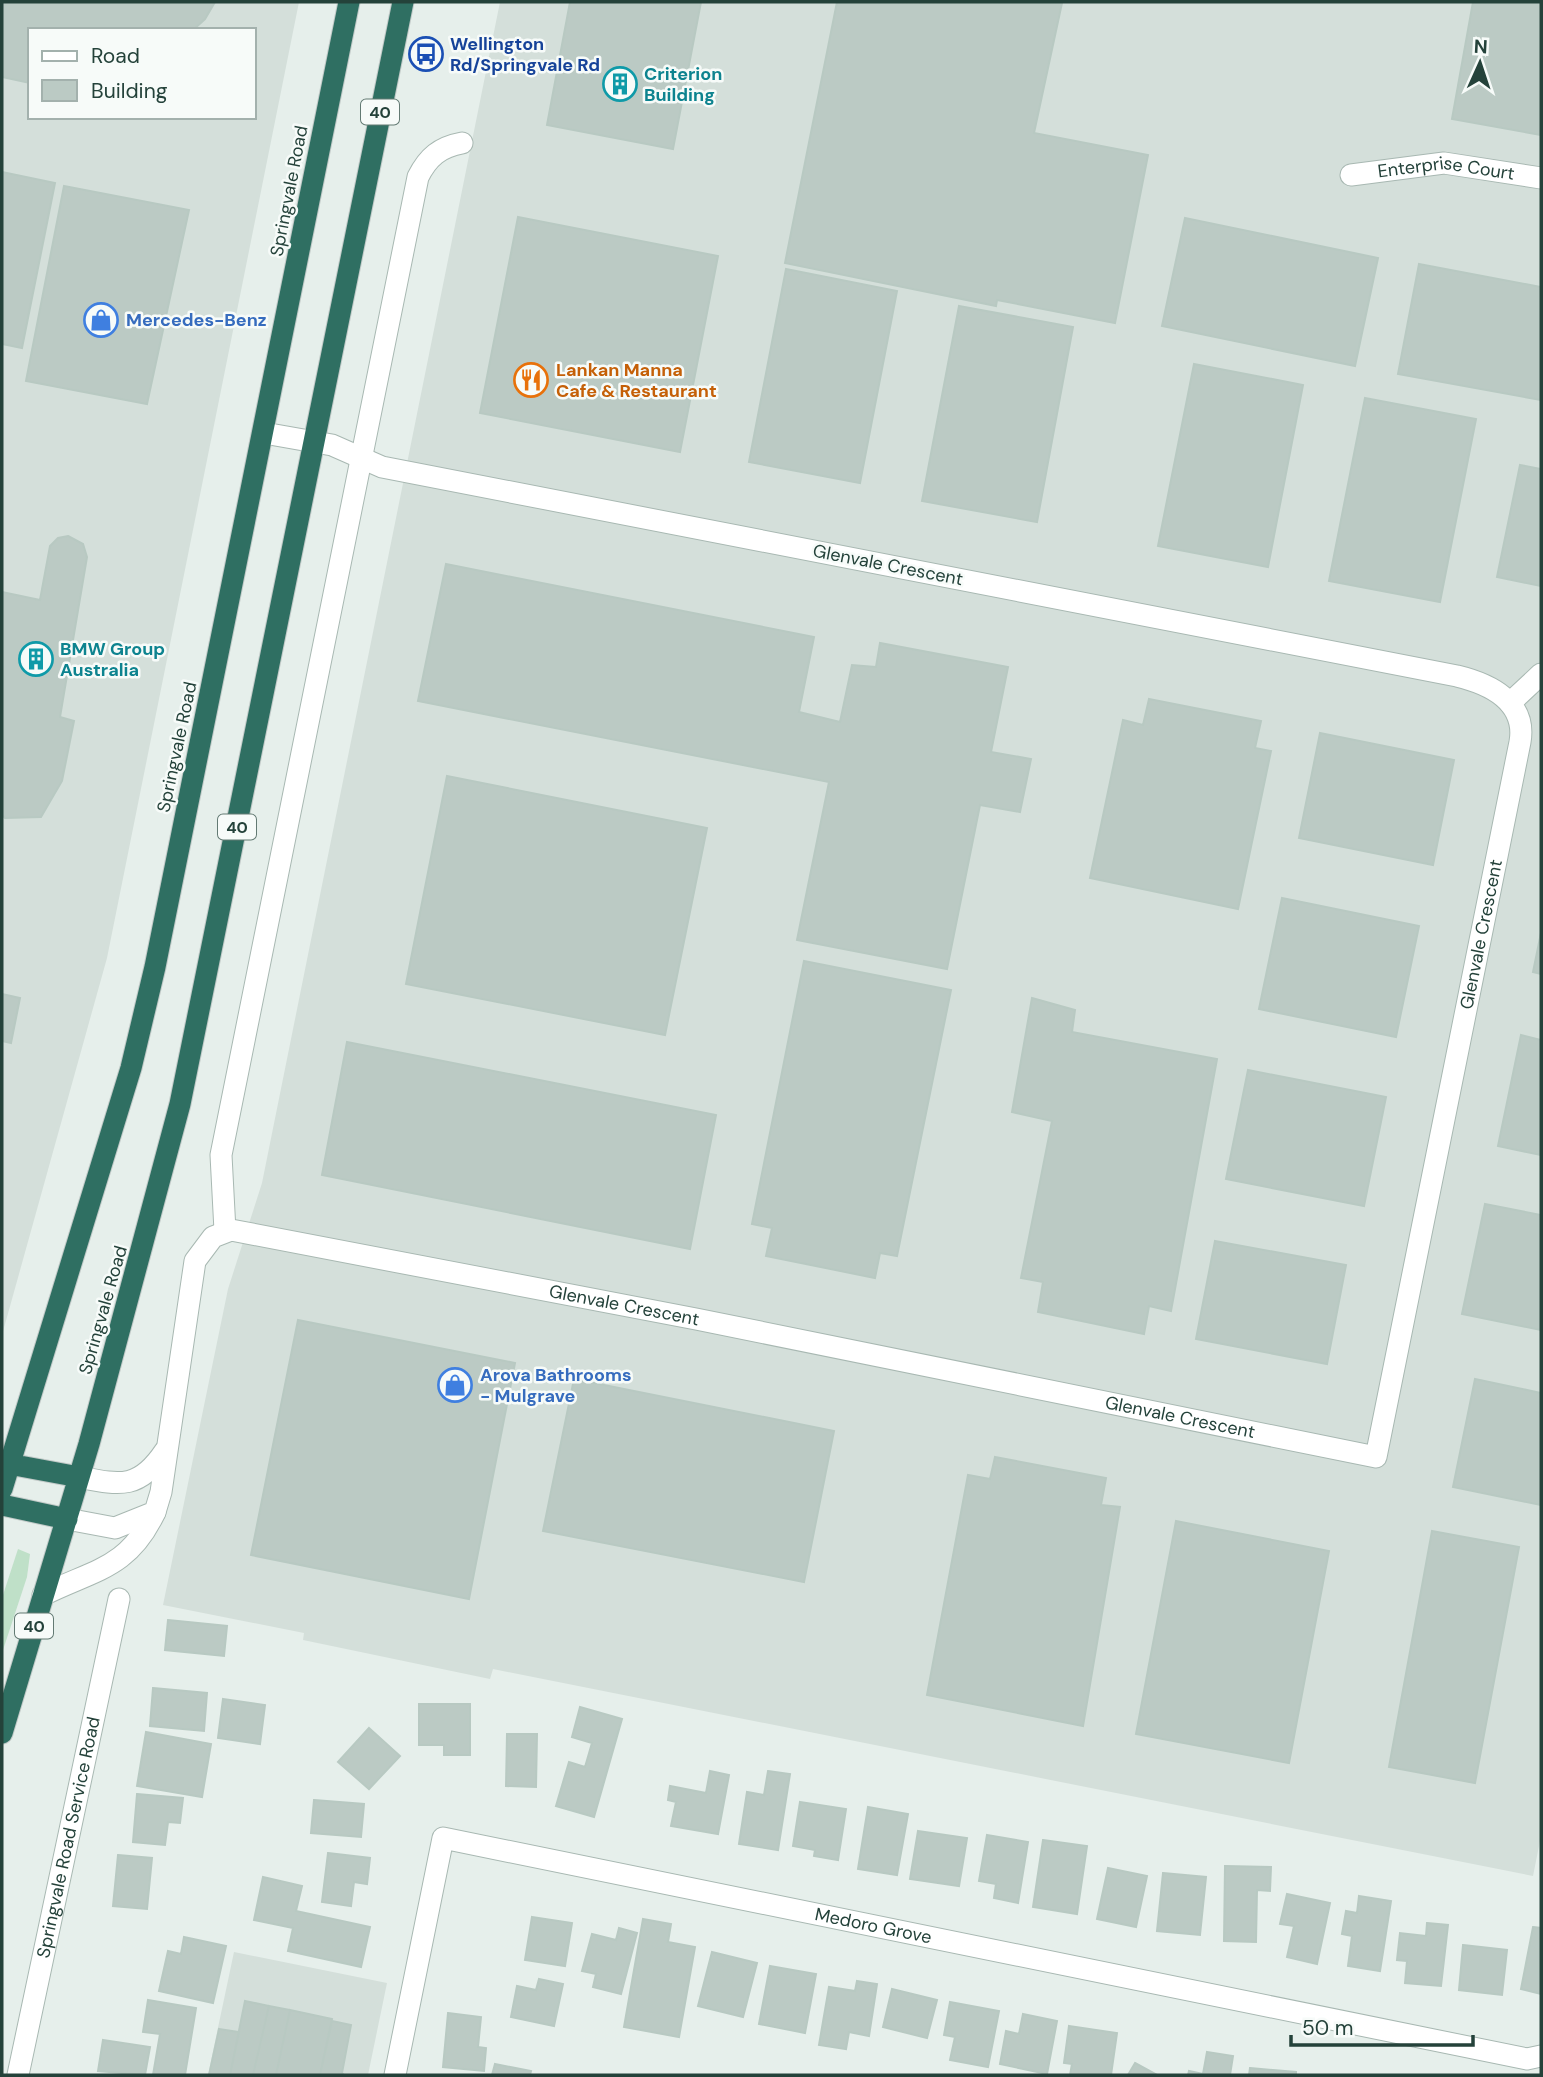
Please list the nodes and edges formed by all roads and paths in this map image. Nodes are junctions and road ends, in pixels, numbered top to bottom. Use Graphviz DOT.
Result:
graph roads {
  1 [pos="349,2"];
  2 [pos="403,2"];
  3 [pos="462,144"];
  4 [pos="1351,175"];
  5 [pos="1541,178"];
  6 [pos="264,433"];
  7 [pos="315,442"];
  8 [pos="364,457"];
  9 [pos="1541,674"];
  10 [pos="1510,703"];
  11 [pos="225,1231"];
  12 [pos="165,1451"];
  13 [pos="5,1463"];
  14 [pos="79,1477"];
  15 [pos="2,1489"];
  16 [pos="2,1505"];
  17 [pos="155,1512"];
  18 [pos="67,1519"];
  19 [pos="44,1595"];
  20 [pos="119,1599"];
  21 [pos="2,1733"];
  22 [pos="1541,2056"];
  23 [pos="18,2075"];
  24 [pos="395,2075"];
  1 -- 6 [label="highway, Springvale Road"];
  2 -- 7 [label="highway, Springvale Road / 40"];
  3 -- 8 [label="street"];
  4 -- 5 [label="street, Enterprise Court"];
  6 -- 7 [label="street, Glenvale Crescent"];
  6 -- 13 [label="highway, Springvale Road"];
  7 -- 8 [label="street, Glenvale Crescent"];
  7 -- 14 [label="highway, Springvale Road / 40"];
  8 -- 10 [label="street, Glenvale Crescent"];
  8 -- 11 [label="street"];
  9 -- 10 [label="street"];
  10 -- 11 [label="street, Glenvale Crescent"];
  11 -- 12 [label="street"];
  12 -- 14 [label="street"];
  12 -- 17 [label="street"];
  13 -- 14 [label="highway"];
  13 -- 15 [label="highway, Springvale Road"];
  14 -- 18 [label="highway, Springvale Road / 40"];
  16 -- 18 [label="highway"];
  17 -- 18 [label="street"];
  17 -- 19 [label="street"];
  18 -- 19 [label="highway, Springvale Road / 40"];
  19 -- 21 [label="highway, Springvale Road / 40"];
  20 -- 23 [label="street, Springvale Road Service Road"];
  22 -- 24 [label="street, Medoro Grove"];
}
